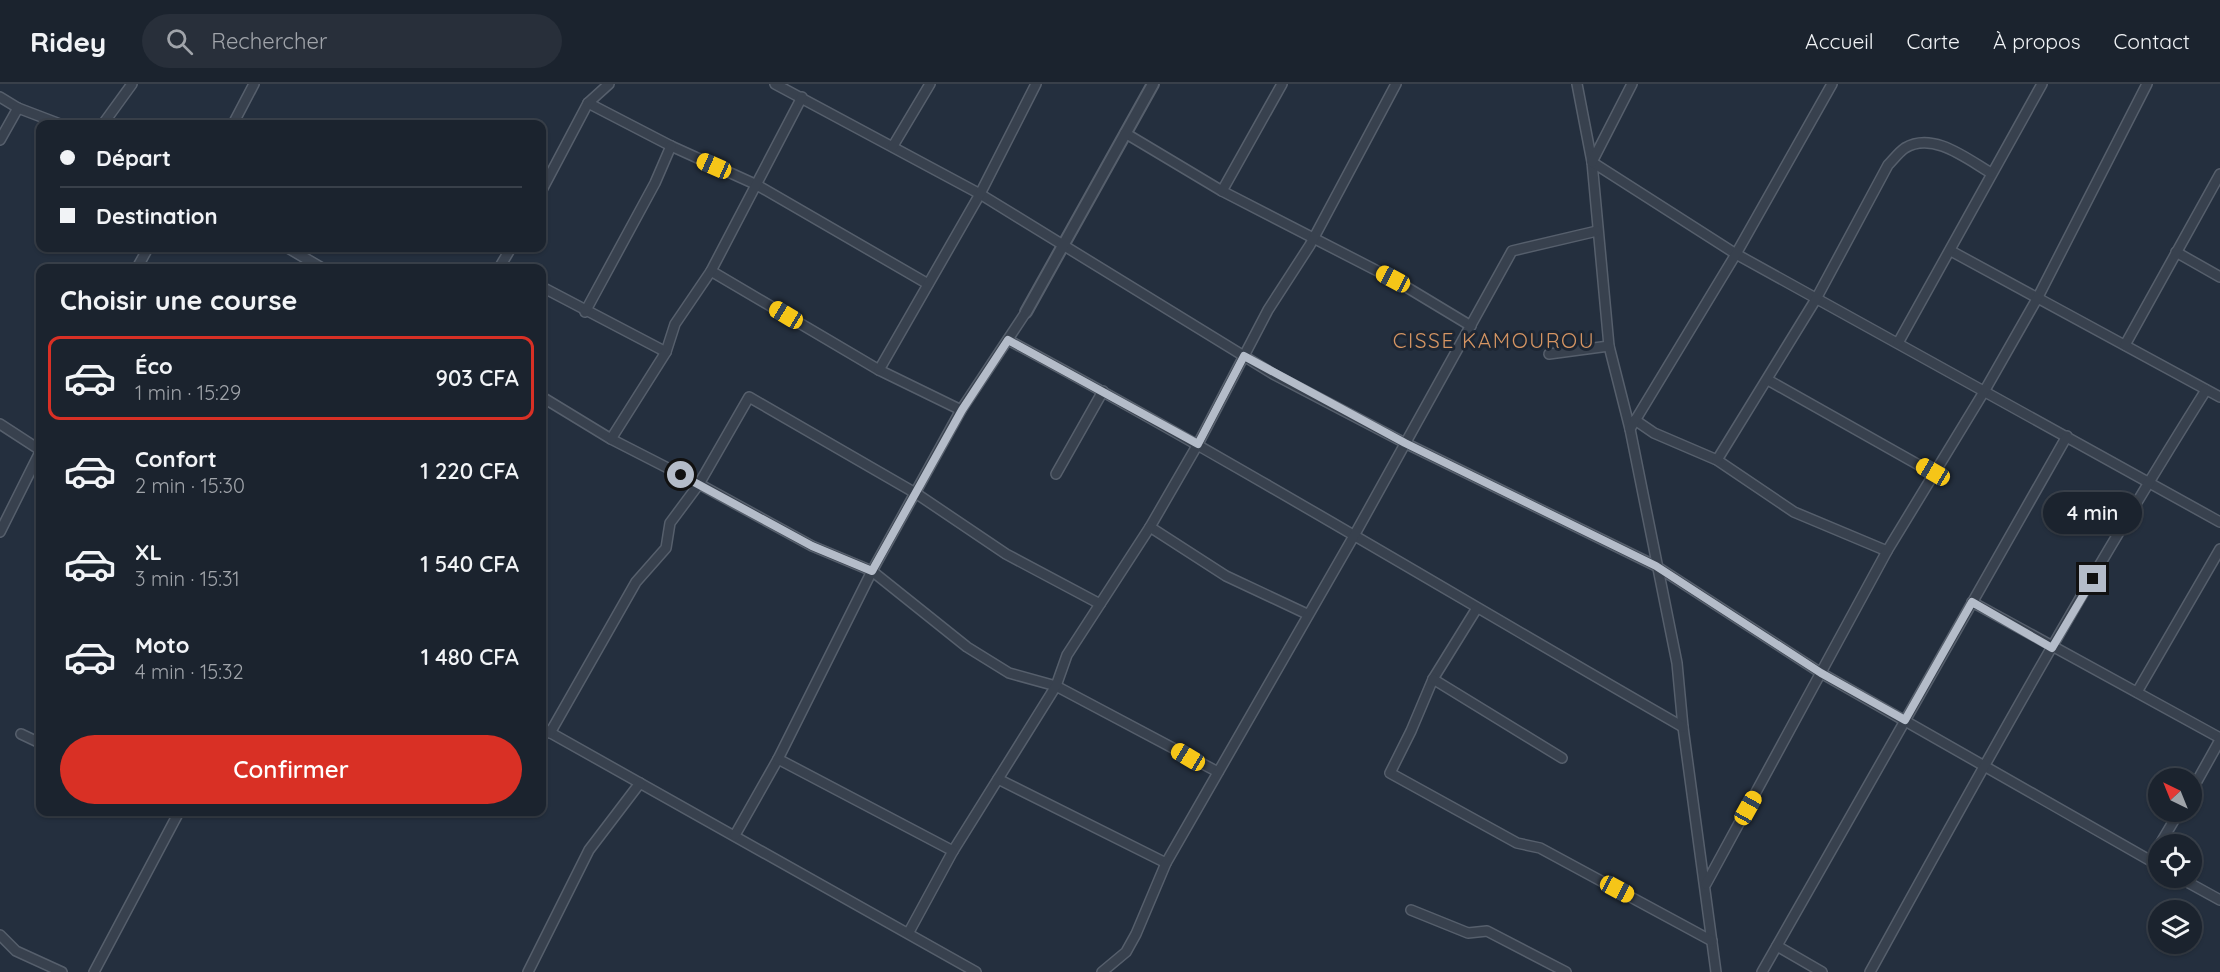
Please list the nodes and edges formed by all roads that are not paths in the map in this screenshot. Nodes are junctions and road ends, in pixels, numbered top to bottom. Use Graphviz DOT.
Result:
graph roads {
  1 [pos="132,84"];
  2 [pos="254,84"];
  3 [pos="609,84"];
  4 [pos="775,84"];
  5 [pos="930,84"];
  6 [pos="1036,84"];
  7 [pos="1153,84"];
  8 [pos="1282,84"];
  9 [pos="1396,84"];
  10 [pos="1577,84"];
  11 [pos="1632,84"];
  12 [pos="1832,84"];
  13 [pos="2043,84"];
  14 [pos="2147,84"];
  15 [pos="0,97"];
  16 [pos="802,98"];
  17 [pos="588,103"];
  18 [pos="18,108"];
  19 [pos="50,120"];
  20 [pos="106,120"];
  21 [pos="234,120"];
  22 [pos="1125,133"];
  23 [pos="0,140"];
  24 [pos="671,146"];
  25 [pos="893,146"];
  26 [pos="1592,162"];
  27 [pos="1991,172"];
  28 [pos="2220,174"];
  29 [pos="546,182"];
  30 [pos="757,185"];
  31 [pos="1222,191"];
  32 [pos="980,194"];
  33 [pos="1597,231"];
  34 [pos="1314,237"];
  35 [pos="1063,247"];
  36 [pos="1951,251"];
  37 [pos="295,252"];
  38 [pos="2176,252"];
  39 [pos="1736,254"];
  40 [pos="315,264"];
  41 [pos="711,271"];
  42 [pos="2220,278"];
  43 [pos="928,284"];
  44 [pos="546,288"];
  45 [pos="2038,297"];
  46 [pos="1816,299"];
  47 [pos="585,312"];
  48 [pos="1026,312"];
  49 [pos="1471,326"];
  50 [pos="1008,340"];
  51 [pos="1898,343"];
  52 [pos="2125,345"];
  53 [pos="1609,346"];
  54 [pos="666,352"];
  55 [pos="1549,354"];
  56 [pos="1244,356"];
  57 [pos="879,370"];
  58 [pos="1768,380"];
  59 [pos="1985,390"];
  60 [pos="2206,390"];
  61 [pos="1103,391"];
  62 [pos="2220,397"];
  63 [pos="546,399"];
  64 [pos="962,410"];
  65 [pos="1635,420"];
  66 [pos="0,424"];
  67 [pos="1630,429"];
  68 [pos="2067,436"];
  69 [pos="611,439"];
  70 [pos="1405,443"];
  71 [pos="1198,444"];
  72 [pos="36,448"];
  73 [pos="36,459"];
  74 [pos="1717,460"];
  75 [pos="1933,472"];
  76 [pos="1056,474"];
  77 [pos="2148,482"];
  78 [pos="699,483"];
  79 [pos="917,494"];
  80 [pos="2220,522"];
  81 [pos="1150,527"];
  82 [pos="0,532"];
  83 [pos="1355,534"];
  84 [pos="2220,549"];
  85 [pos="1887,551"];
  86 [pos="1656,566"];
  87 [pos="872,571"];
  88 [pos="1972,602"];
  89 [pos="1100,604"];
  90 [pos="1477,608"];
  91 [pos="1307,614"];
  92 [pos="2052,648"];
  93 [pos="1821,673"];
  94 [pos="1432,679"];
  95 [pos="1056,686"];
  96 [pos="2137,692"];
  97 [pos="1905,720"];
  98 [pos="1683,728"];
  99 [pos="546,730"];
  100 [pos="21,734"];
  101 [pos="2220,739"];
  102 [pos="36,741"];
  103 [pos="1562,758"];
  104 [pos="778,759"];
  105 [pos="1983,768"];
  106 [pos="1218,772"];
  107 [pos="2202,772"];
  108 [pos="999,779"];
  109 [pos="640,783"];
  110 [pos="177,816"];
  111 [pos="735,835"];
  112 [pos="953,851"];
  113 [pos="2148,859"];
  114 [pos="1166,863"];
  115 [pos="1706,884"];
  116 [pos="2198,888"];
  117 [pos="2220,900"];
  118 [pos="1411,910"];
  119 [pos="909,932"];
  120 [pos="0,935"];
  121 [pos="1712,941"];
  122 [pos="1777,946"];
  123 [pos="62,972"];
  124 [pos="94,972"];
  125 [pos="528,972"];
  126 [pos="976,972"];
  127 [pos="1102,972"];
  128 [pos="1566,972"];
  129 [pos="1716,972"];
  130 [pos="1762,972"];
  131 [pos="1822,972"];
  132 [pos="1870,972"];
  1 -- 20 [label="street"];
  2 -- 21 [label="street"];
  3 -- 17 [label="street"];
  4 -- 16 [label="street"];
  5 -- 25 [label="street"];
  6 -- 32 [label="street"];
  7 -- 22 [label="street"];
  8 -- 31 [label="street"];
  9 -- 34 [label="street"];
  10 -- 26 [label="street"];
  11 -- 26 [label="street"];
  12 -- 39 [label="street"];
  13 -- 27 [label="street"];
  14 -- 45 [label="street"];
  15 -- 18 [label="street"];
  16 -- 25 [label="street"];
  16 -- 30 [label="street"];
  17 -- 24 [label="street"];
  17 -- 29 [label="street"];
  18 -- 19 [label="street"];
  18 -- 23 [label="street"];
  22 -- 31 [label="street"];
  22 -- 35 [label="street"];
  24 -- 30 [label="street"];
  24 -- 47 [label="street"];
  25 -- 32 [label="street"];
  26 -- 33 [label="street"];
  26 -- 39 [label="street"];
  27 -- 36 [label="street"];
  27 -- 46 [label="street"];
  28 -- 38 [label="street"];
  30 -- 41 [label="street"];
  30 -- 43 [label="street"];
  31 -- 34 [label="street"];
  32 -- 35 [label="street"];
  32 -- 43 [label="street"];
  33 -- 49 [label="street"];
  33 -- 53 [label="street"];
  34 -- 49 [label="street"];
  34 -- 56 [label="street"];
  35 -- 48 [label="street"];
  35 -- 56 [label="street"];
  36 -- 45 [label="street"];
  36 -- 51 [label="street"];
  37 -- 40 [label="street"];
  38 -- 42 [label="street"];
  38 -- 52 [label="street"];
  39 -- 46 [label="street"];
  39 -- 65 [label="street"];
  41 -- 54 [label="street"];
  41 -- 57 [label="street"];
  43 -- 57 [label="street"];
  44 -- 47 [label="street"];
  45 -- 52 [label="street"];
  45 -- 59 [label="street"];
  46 -- 51 [label="street"];
  46 -- 58 [label="street"];
  47 -- 54 [label="street"];
  48 -- 50 [label="street"];
  49 -- 70 [label="street"];
  50 -- 61 [label="street"];
  50 -- 64 [label="street"];
  51 -- 59 [label="street"];
  52 -- 60 [label="street"];
  53 -- 55 [label="street"];
  53 -- 67 [label="street"];
  54 -- 69 [label="street"];
  56 -- 70 [label="street"];
  56 -- 71 [label="street"];
  57 -- 64 [label="street"];
  58 -- 74 [label="street"];
  58 -- 75 [label="street"];
  59 -- 68 [label="street"];
  59 -- 75 [label="street"];
  60 -- 62 [label="street"];
  60 -- 77 [label="street"];
  61 -- 71 [label="street"];
  61 -- 76 [label="street"];
  63 -- 69 [label="street"];
  64 -- 79 [label="street"];
  65 -- 67 [label="street"];
  65 -- 74 [label="street"];
  66 -- 72 [label="street"];
  67 -- 86 [label="street"];
  68 -- 77 [label="street"];
  68 -- 88 [label="street"];
  69 -- 78 [label="street"];
  70 -- 83 [label="street"];
  70 -- 86 [label="street"];
  71 -- 81 [label="street"];
  71 -- 83 [label="street"];
  73 -- 82 [label="street"];
  74 -- 85 [label="street"];
  75 -- 85 [label="street"];
  77 -- 80 [label="street"];
  77 -- 92 [label="street"];
  78 -- 79 [label="street"];
  78 -- 87 [label="street"];
  78 -- 99 [label="street"];
  79 -- 87 [label="street"];
  79 -- 89 [label="street"];
  81 -- 89 [label="street"];
  81 -- 91 [label="street"];
  83 -- 90 [label="street"];
  83 -- 91 [label="street"];
  84 -- 96 [label="street"];
  85 -- 93 [label="street"];
  86 -- 93 [label="street"];
  86 -- 98 [label="street"];
  87 -- 95 [label="street"];
  87 -- 104 [label="street"];
  88 -- 92 [label="street"];
  88 -- 97 [label="street"];
  89 -- 95 [label="street"];
  90 -- 94 [label="street"];
  90 -- 98 [label="street"];
  91 -- 106 [label="street"];
  92 -- 96 [label="street"];
  92 -- 105 [label="street"];
  93 -- 97 [label="street"];
  93 -- 115 [label="street"];
  94 -- 103 [label="street"];
  94 -- 121 [label="street"];
  95 -- 106 [label="street"];
  95 -- 108 [label="street"];
  96 -- 101 [label="street"];
  97 -- 105 [label="street"];
  97 -- 122 [label="street"];
  98 -- 115 [label="street"];
  99 -- 109 [label="street"];
  100 -- 102 [label="street"];
  101 -- 107 [label="street"];
  104 -- 111 [label="street"];
  104 -- 112 [label="street"];
  105 -- 113 [label="street"];
  105 -- 132 [label="street"];
  106 -- 114 [label="street"];
  108 -- 112 [label="street"];
  108 -- 114 [label="street"];
  109 -- 111 [label="street"];
  109 -- 125 [label="street"];
  110 -- 124 [label="street"];
  111 -- 119 [label="street"];
  112 -- 119 [label="street"];
  114 -- 127 [label="street"];
  115 -- 121 [label="street"];
  116 -- 117 [label="street"];
  118 -- 128 [label="street"];
  119 -- 126 [label="street"];
  120 -- 123 [label="street"];
  121 -- 129 [label="street"];
  122 -- 130 [label="street"];
  122 -- 131 [label="street"];
}
